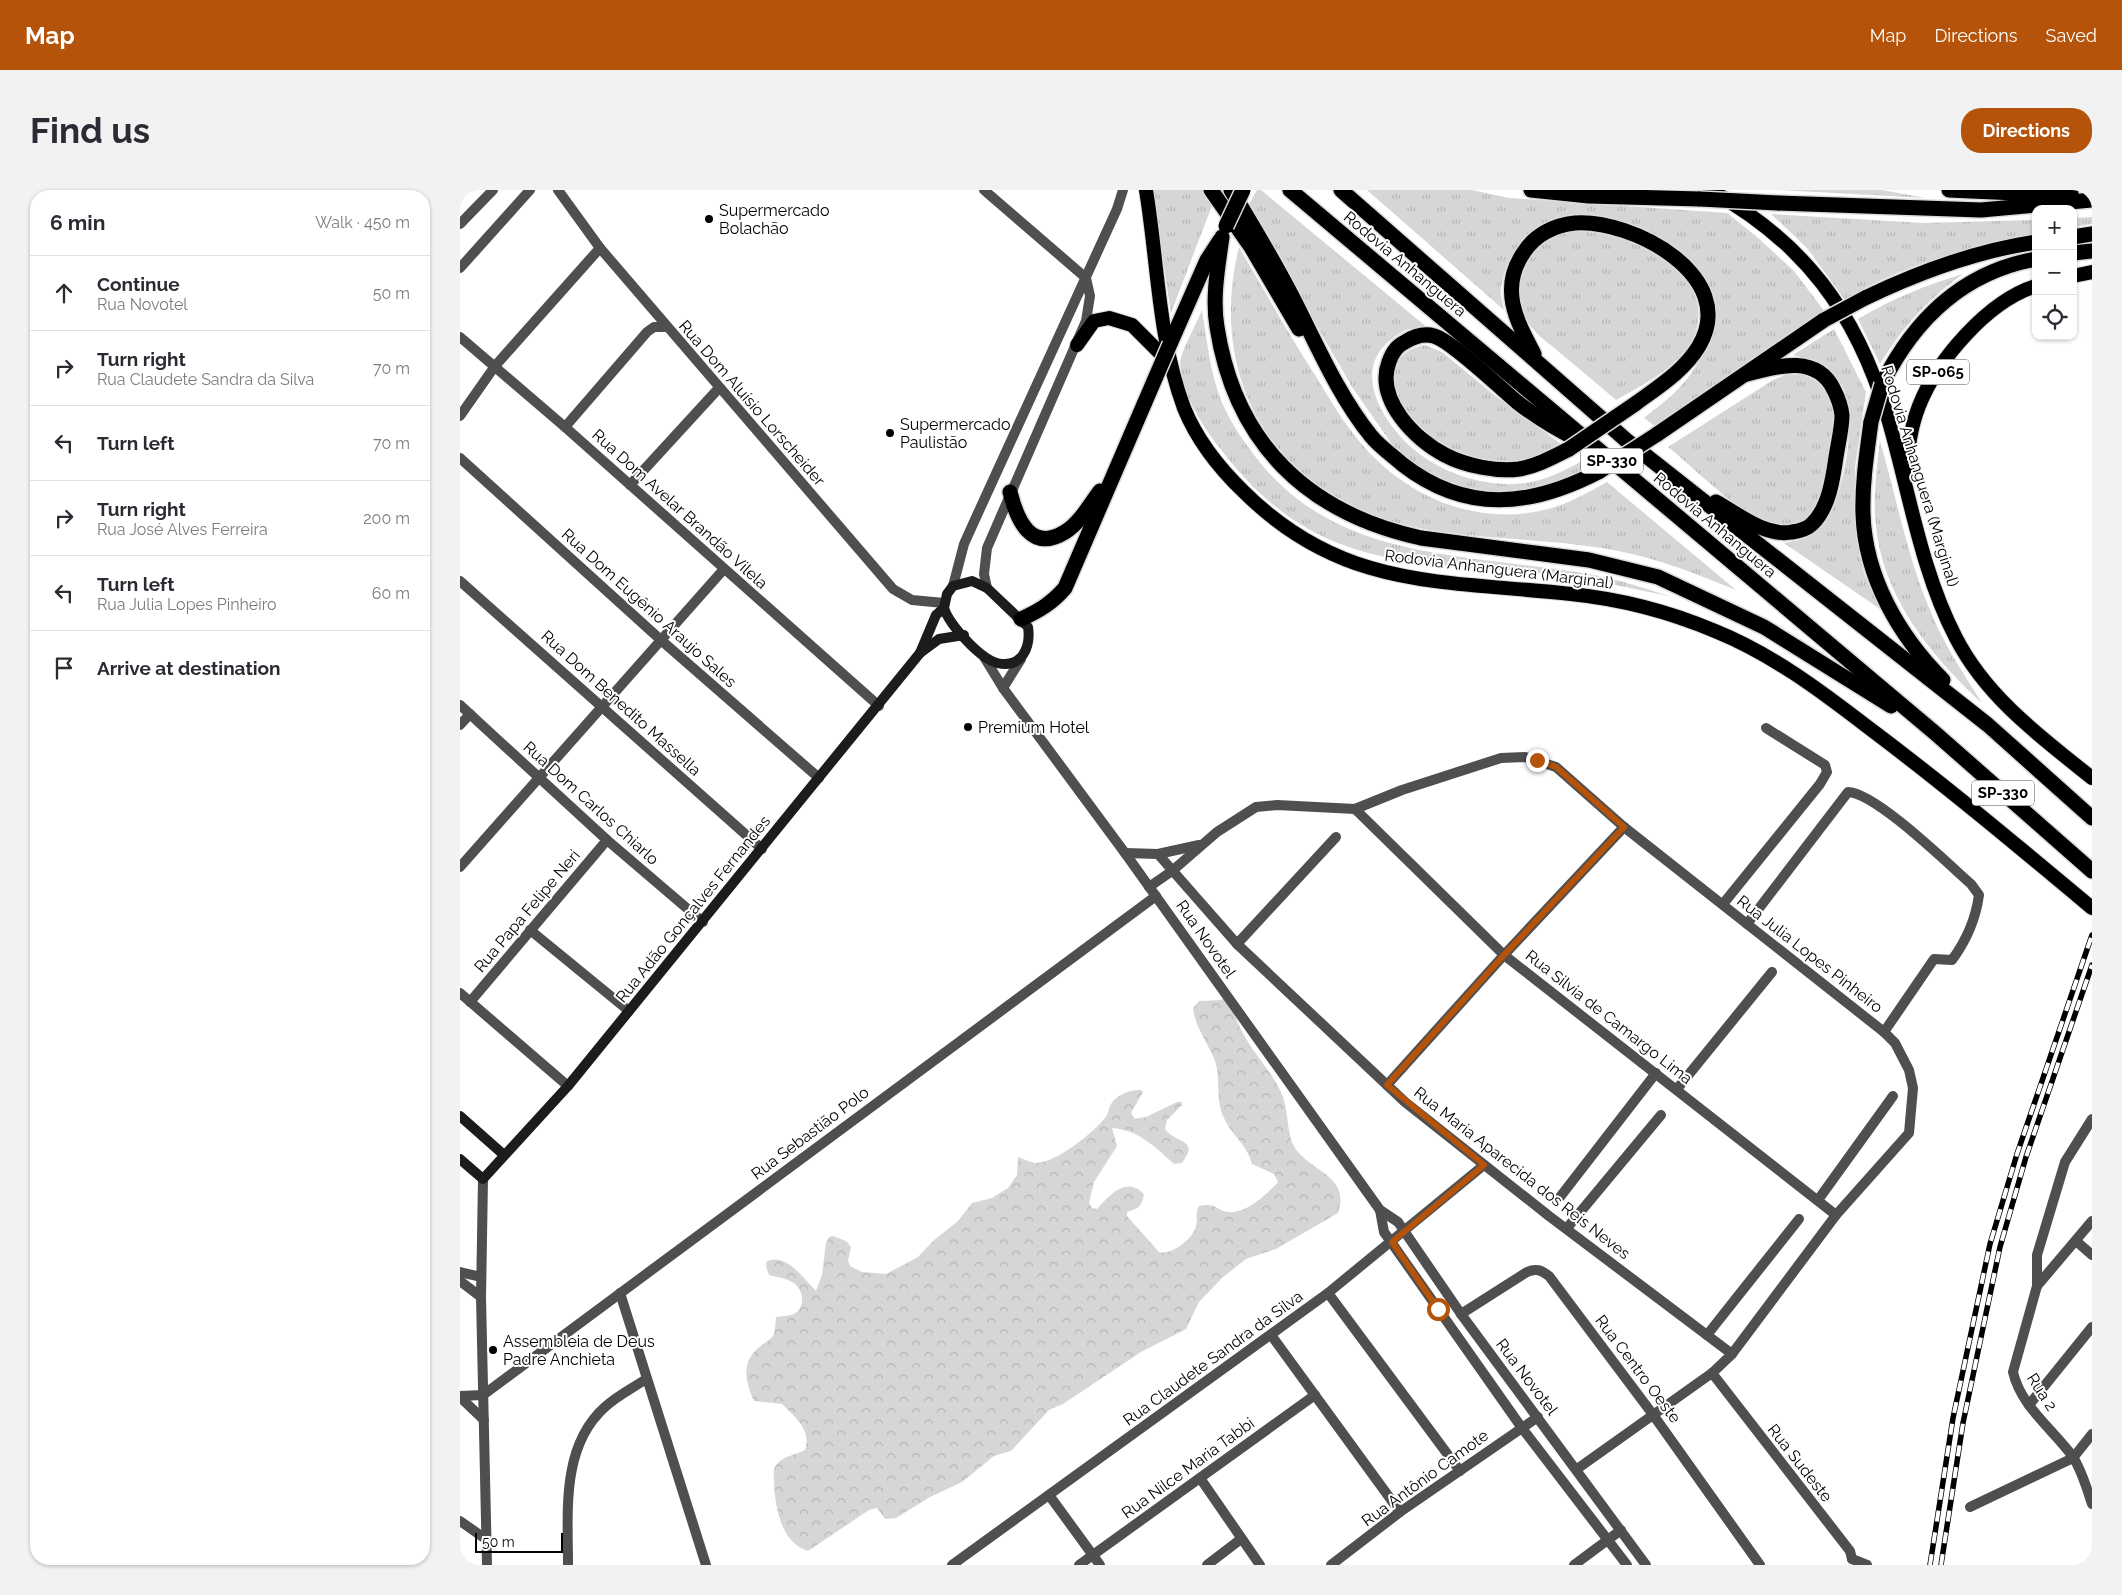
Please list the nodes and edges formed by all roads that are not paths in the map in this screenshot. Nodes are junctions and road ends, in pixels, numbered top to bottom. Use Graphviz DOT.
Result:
graph roads {
  1 [pos="493,190"];
  2 [pos="530,190"];
  3 [pos="558,190"];
  4 [pos="984,190"];
  5 [pos="1124,190"];
  6 [pos="1146,190"];
  7 [pos="1211,190"];
  8 [pos="1231,190"];
  9 [pos="1243,190"];
  10 [pos="1290,190"];
  11 [pos="1341,190"];
  12 [pos="1531,190"];
  13 [pos="1949,190"];
  14 [pos="2092,193"];
  15 [pos="1705,194"];
  16 [pos="2092,200"];
  17 [pos="460,224"];
  18 [pos="2092,234"];
  19 [pos="2077,236"];
  20 [pos="1222,237"];
  21 [pos="2032,243"];
  22 [pos="600,248"];
  23 [pos="2092,251"];
  24 [pos="2077,253"];
  25 [pos="2032,260"];
  26 [pos="460,268"];
  27 [pos="2092,272"];
  28 [pos="2077,275"];
  29 [pos="1086,278"];
  30 [pos="2032,287"];
  31 [pos="653,311"];
  32 [pos="667,327"];
  33 [pos="647,332"];
  34 [pos="460,337"];
  35 [pos="1077,345"];
  36 [pos="1320,352"];
  37 [pos="1169,357"];
  38 [pos="1538,362"];
  39 [pos="495,366"];
  40 [pos="1747,374"];
  41 [pos="719,388"];
  42 [pos="460,416"];
  43 [pos="565,426"];
  44 [pos="1602,453"];
  45 [pos="460,458"];
  46 [pos="1115,469"];
  47 [pos="1668,474"];
  48 [pos="630,485"];
  49 [pos="1010,492"];
  50 [pos="1907,498"];
  51 [pos="724,569"];
  52 [pos="460,581"];
  53 [pos="953,586"];
  54 [pos="987,588"];
  55 [pos="944,605"];
  56 [pos="1021,619"];
  57 [pos="964,636"];
  58 [pos="662,642"];
  59 [pos="920,653"];
  60 [pos="984,656"];
  61 [pos="1021,659"];
  62 [pos="1003,688"];
  63 [pos="460,705"];
  64 [pos="602,706"];
  65 [pos="879,706"];
  66 [pos="470,714"];
  67 [pos="460,725"];
  68 [pos="1988,725"];
  69 [pos="1766,728"];
  70 [pos="1935,733"];
  71 [pos="540,777"];
  72 [pos="819,778"];
  73 [pos="2092,778"];
  74 [pos="1355,809"];
  75 [pos="2090,816"];
  76 [pos="1624,827"];
  77 [pos="1336,837"];
  78 [pos="607,840"];
  79 [pos="1200,845"];
  80 [pos="762,849"];
  81 [pos="1125,853"];
  82 [pos="1158,854"];
  83 [pos="460,867"];
  84 [pos="1172,871"];
  85 [pos="2092,871"];
  86 [pos="1149,886"];
  87 [pos="1156,896"];
  88 [pos="1723,904"];
  89 [pos="2092,908"];
  90 [pos="703,922"];
  91 [pos="1747,924"];
  92 [pos="530,930"];
  93 [pos="1237,944"];
  94 [pos="1504,955"];
  95 [pos="1772,972"];
  96 [pos="460,993"];
  97 [pos="470,1002"];
  98 [pos="629,1011"];
  99 [pos="1884,1032"];
  100 [pos="1656,1073"];
  101 [pos="1387,1085"];
  102 [pos="568,1086"];
  103 [pos="1677,1089"];
  104 [pos="1893,1096"];
  105 [pos="1661,1115"];
  106 [pos="460,1116"];
  107 [pos="2092,1119"];
  108 [pos="504,1155"];
  109 [pos="460,1158"];
  110 [pos="1484,1165"];
  111 [pos="483,1179"];
  112 [pos="1560,1197"];
  113 [pos="1818,1200"];
  114 [pos="1380,1210"];
  115 [pos="1836,1214"];
  116 [pos="1799,1219"];
  117 [pos="2092,1221"];
  118 [pos="1567,1228"];
  119 [pos="1405,1232"];
  120 [pos="2076,1241"];
  121 [pos="1392,1242"];
  122 [pos="2092,1254"];
  123 [pos="460,1272"];
  124 [pos="481,1277"];
  125 [pos="460,1280"];
  126 [pos="2037,1286"];
  127 [pos="620,1293"];
  128 [pos="1328,1294"];
  129 [pos="481,1297"];
  130 [pos="1461,1314"];
  131 [pos="2092,1327"];
  132 [pos="1271,1335"];
  133 [pos="1707,1335"];
  134 [pos="1732,1354"];
  135 [pos="1712,1373"];
  136 [pos="646,1379"];
  137 [pos="483,1395"];
  138 [pos="460,1396"];
  139 [pos="1315,1396"];
  140 [pos="2029,1405"];
  141 [pos="1654,1416"];
  142 [pos="1538,1417"];
  143 [pos="484,1420"];
  144 [pos="1522,1428"];
  145 [pos="2092,1434"];
  146 [pos="2073,1458"];
  147 [pos="1577,1469"];
  148 [pos="1460,1471"];
  149 [pos="1200,1478"];
  150 [pos="1049,1495"];
  151 [pos="2092,1504"];
  152 [pos="1970,1507"];
  153 [pos="1400,1512"];
  154 [pos="460,1521"];
  155 [pos="1621,1530"];
  156 [pos="1241,1539"];
  157 [pos="487,1540"];
  158 [pos="1608,1540"];
  159 [pos="1093,1555"];
  160 [pos="1851,1562"];
  161 [pos="487,1565"];
  162 [pos="568,1565"];
  163 [pos="706,1565"];
  164 [pos="952,1565"];
  165 [pos="1079,1565"];
  166 [pos="1100,1565"];
  167 [pos="1207,1565"];
  168 [pos="1260,1565"];
  169 [pos="1331,1565"];
  170 [pos="1574,1565"];
  171 [pos="1627,1565"];
  172 [pos="1646,1565"];
  173 [pos="1760,1565"];
  174 [pos="1867,1565"];
  1 -- 17 [label="street"];
  2 -- 26 [label="street"];
  3 -- 22 [label="street, Rua Dom Aluísio Lorscheider"];
  4 -- 29 [label="street"];
  5 -- 29 [label="street"];
  6 -- 37 [label="highway, Rodovia Anhanguera (Marginal)"];
  7 -- 36 [label="highway"];
  8 -- 36 [label="highway"];
  9 -- 20 [label="highway, bridge"];
  10 -- 44 [label="highway, Rodovia Anhanguera / SP-330"];
  11 -- 38 [label="highway, Rodovia Anhanguera / SP-330"];
  12 -- 15 [label="highway"];
  13 -- 14 [label="highway"];
  15 -- 16 [label="highway, bridge"];
  15 -- 50 [label="highway, Rodovia Anhanguera (Marginal)"];
  18 -- 19 [label="highway"];
  20 -- 46 [label="highway, bridge"];
  20 -- 70 [label="highway"];
  21 -- 40 [label="highway, bridge"];
  22 -- 31 [label="street, Rua Dom Aluísio Lorscheider"];
  22 -- 39 [label="street"];
  23 -- 24 [label="highway"];
  25 -- 68 [label="highway, bridge"];
  27 -- 28 [label="highway"];
  29 -- 35 [label="street"];
  29 -- 53 [label="street"];
  30 -- 50 [label="highway, SP-065"];
  31 -- 32 [label="street, Rua Dom Aluísio Lorscheider"];
  31 -- 33 [label="street"];
  32 -- 33 [label="street"];
  32 -- 41 [label="street, Rua Dom Aluísio Lorscheider"];
  33 -- 43 [label="street"];
  34 -- 39 [label="street, Rua Dom Avelar Brandão Vilela"];
  35 -- 37 [label="highway"];
  35 -- 49 [label="street"];
  36 -- 40 [label="highway, bridge"];
  37 -- 89 [label="highway, Rodovia Anhanguera (Marginal)"];
  38 -- 44 [label="highway, bridge"];
  38 -- 47 [label="highway, Rodovia Anhanguera / SP-330"];
  39 -- 42 [label="street"];
  39 -- 43 [label="street, Rua Dom Avelar Brandão Vilela"];
  40 -- 47 [label="highway"];
  41 -- 48 [label="street"];
  41 -- 55 [label="street, Rua Dom Aluísio Lorscheider"];
  43 -- 48 [label="street, Rua Dom Avelar Brandão Vilela"];
  44 -- 70 [label="highway, Rodovia Anhanguera / SP-330"];
  45 -- 58 [label="street, Rua Dom Eugênio Araujo Sales"];
  46 -- 49 [label="highway"];
  46 -- 56 [label="highway"];
  47 -- 68 [label="highway, Rodovia Anhanguera / SP-330"];
  48 -- 51 [label="street, Rua Dom Avelar Brandão Vilela"];
  49 -- 54 [label="street"];
  50 -- 73 [label="highway, Rodovia Anhanguera (Marginal)"];
  51 -- 58 [label="street"];
  51 -- 65 [label="street, Rua Dom Avelar Brandão Vilela"];
  52 -- 64 [label="street, Rua Dom Benedito Massella"];
  53 -- 54 [label="main road"];
  53 -- 55 [label="main road, Rua Adão Gonçalves Fernandes"];
  54 -- 56 [label="main road"];
  55 -- 57 [label="main road"];
  55 -- 59 [label="main road, Rua Adão Gonçalves Fernandes"];
  56 -- 61 [label="main road"];
  57 -- 59 [label="main road, Rua Adão Gonçalves Fernandes"];
  57 -- 60 [label="main road"];
  58 -- 64 [label="street"];
  58 -- 72 [label="street, Rua Dom Eugênio Araujo Sales"];
  59 -- 65 [label="main road, Rua Adão Gonçalves Fernandes"];
  60 -- 61 [label="main road"];
  60 -- 62 [label="street, Rua Novotel"];
  61 -- 62 [label="street"];
  62 -- 81 [label="street, Rua Novotel"];
  63 -- 66 [label="street, Rua Dom Carlos Chiarlo"];
  64 -- 71 [label="street"];
  64 -- 80 [label="street, Rua Dom Benedito Massella"];
  65 -- 72 [label="main road, Rua Adão Gonçalves Fernandes"];
  66 -- 67 [label="street"];
  66 -- 71 [label="street, Rua Dom Carlos Chiarlo"];
  68 -- 75 [label="highway, Rodovia Anhanguera / SP-330"];
  69 -- 88 [label="street"];
  70 -- 85 [label="highway, Rodovia Anhanguera / SP-330"];
  71 -- 78 [label="street, Rua Dom Carlos Chiarlo"];
  71 -- 83 [label="street"];
  72 -- 80 [label="main road, Rua Adão Gonçalves Fernandes"];
  74 -- 76 [label="street, Rua Julia Lopes Pinheiro"];
  74 -- 79 [label="street, Rua Julia Lopes Pinheiro"];
  74 -- 94 [label="street, Rua Silvia de Camargo Lima"];
  76 -- 88 [label="street, Rua Julia Lopes Pinheiro"];
  76 -- 94 [label="street"];
  77 -- 93 [label="street"];
  78 -- 90 [label="street, Rua Dom Carlos Chiarlo"];
  78 -- 92 [label="street, Rua Papa Felipe Neri"];
  79 -- 82 [label="street, Rua Julia Lopes Pinheiro"];
  79 -- 84 [label="street, Rua Julia Lopes Pinheiro"];
  80 -- 90 [label="main road, Rua Adão Gonçalves Fernandes"];
  81 -- 82 [label="street, Rua Julia Lopes Pinheiro"];
  81 -- 86 [label="street, Rua Novotel"];
  82 -- 84 [label="street, Rua Maria Aparecida dos Reis Neves"];
  84 -- 86 [label="street, Rua Julia Lopes Pinheiro"];
  84 -- 93 [label="street, Rua Maria Aparecida dos Reis Neves"];
  86 -- 87 [label="street, Rua Novotel"];
  87 -- 114 [label="street, Rua Novotel"];
  87 -- 127 [label="street, Rua Sebastião Polo"];
  88 -- 91 [label="street, Rua Julia Lopes Pinheiro"];
  90 -- 98 [label="main road, Rua Adão Gonçalves Fernandes"];
  91 -- 99 [label="street, Rua Julia Lopes Pinheiro"];
  91 -- 99 [label="street"];
  92 -- 97 [label="street, Rua Papa Felipe Neri"];
  92 -- 98 [label="street"];
  93 -- 101 [label="street, Rua Maria Aparecida dos Reis Neves"];
  94 -- 100 [label="street, Rua Silvia de Camargo Lima"];
  94 -- 101 [label="street"];
  95 -- 103 [label="street"];
  96 -- 97 [label="street"];
  97 -- 102 [label="street"];
  98 -- 102 [label="main road, Rua Adão Gonçalves Fernandes"];
  99 -- 115 [label="street, Rua Julia Lopes Pinheiro"];
  100 -- 103 [label="street, Rua Silvia de Camargo Lima"];
  100 -- 112 [label="street"];
  101 -- 110 [label="street, Rua Maria Aparecida dos Reis Neves"];
  102 -- 108 [label="main road, Rua Adão Gonçalves Fernandes"];
  103 -- 113 [label="street, Rua Silvia de Camargo Lima"];
  104 -- 113 [label="street"];
  105 -- 118 [label="street"];
  106 -- 108 [label="main road"];
  107 -- 126 [label="street"];
  108 -- 111 [label="main road, Rua Adão Gonçalves Fernandes"];
  109 -- 111 [label="main road"];
  110 -- 118 [label="street, Rua Maria Aparecida dos Reis Neves"];
  110 -- 119 [label="street, Rua Claudete Sandra da Silva"];
  111 -- 124 [label="street"];
  113 -- 115 [label="street, Rua Silvia de Camargo Lima"];
  114 -- 119 [label="street, Rua Novotel"];
  114 -- 121 [label="street, Rua Novotel"];
  115 -- 134 [label="street, Rua Julia Lopes Pinheiro"];
  116 -- 133 [label="street"];
  117 -- 120 [label="street"];
  118 -- 133 [label="street, Rua Maria Aparecida dos Reis Neves"];
  119 -- 121 [label="street, Rua Claudete Sandra da Silva"];
  119 -- 130 [label="street, Rua Novotel"];
  120 -- 122 [label="street"];
  120 -- 126 [label="street"];
  121 -- 128 [label="street, Rua Claudete Sandra da Silva"];
  121 -- 144 [label="street, Rua Novotel"];
  123 -- 124 [label="street"];
  124 -- 129 [label="street"];
  125 -- 129 [label="street"];
  126 -- 140 [label="street, Rua 2"];
  127 -- 136 [label="street"];
  127 -- 137 [label="street, Rua Sebastião Polo"];
  128 -- 132 [label="street, Rua Claudete Sandra da Silva"];
  128 -- 148 [label="street"];
  129 -- 137 [label="street"];
  130 -- 141 [label="street, Rua Centro Oeste"];
  130 -- 142 [label="street, Rua Novotel"];
  131 -- 140 [label="street"];
  132 -- 139 [label="street"];
  132 -- 150 [label="street, Rua Claudete Sandra da Silva"];
  133 -- 134 [label="street, Rua Maria Aparecida dos Reis Neves"];
  134 -- 135 [label="street, Rua Julia Lopes Pinheiro"];
  135 -- 141 [label="street, Rua Julia Lopes Pinheiro"];
  135 -- 160 [label="street, Rua Sudeste"];
  136 -- 162 [label="street"];
  136 -- 163 [label="street"];
  137 -- 138 [label="street"];
  137 -- 143 [label="street"];
  138 -- 143 [label="street"];
  139 -- 149 [label="street, Rua Nilce Maria Tabbi"];
  139 -- 153 [label="street"];
  140 -- 146 [label="street, Rua 2"];
  141 -- 147 [label="street, Rua Julia Lopes Pinheiro"];
  141 -- 173 [label="street, Rua Centro Oeste"];
  142 -- 144 [label="street, Rua Antônio Camote"];
  142 -- 147 [label="street, Rua Novotel"];
  143 -- 157 [label="street"];
  144 -- 148 [label="street, Rua Antônio Camote"];
  144 -- 158 [label="street, Rua Novotel"];
  145 -- 146 [label="street"];
  146 -- 151 [label="street, Rua 2"];
  146 -- 152 [label="street"];
  147 -- 155 [label="street, Rua Novotel"];
  148 -- 153 [label="street, Rua Antônio Camote"];
  149 -- 156 [label="street"];
  149 -- 159 [label="street, Rua Nilce Maria Tabbi"];
  150 -- 159 [label="street"];
  150 -- 164 [label="street, Rua Claudete Sandra da Silva"];
  153 -- 169 [label="street, Rua Antônio Camote"];
  154 -- 157 [label="street"];
  155 -- 158 [label="street"];
  155 -- 172 [label="street, Rua Novotel"];
  156 -- 167 [label="street"];
  156 -- 168 [label="street"];
  157 -- 161 [label="street"];
  158 -- 170 [label="street"];
  158 -- 171 [label="street, Rua Novotel"];
  159 -- 165 [label="street, Rua Nilce Maria Tabbi"];
  159 -- 166 [label="street"];
  160 -- 174 [label="street, Rua Sudeste"];
}
